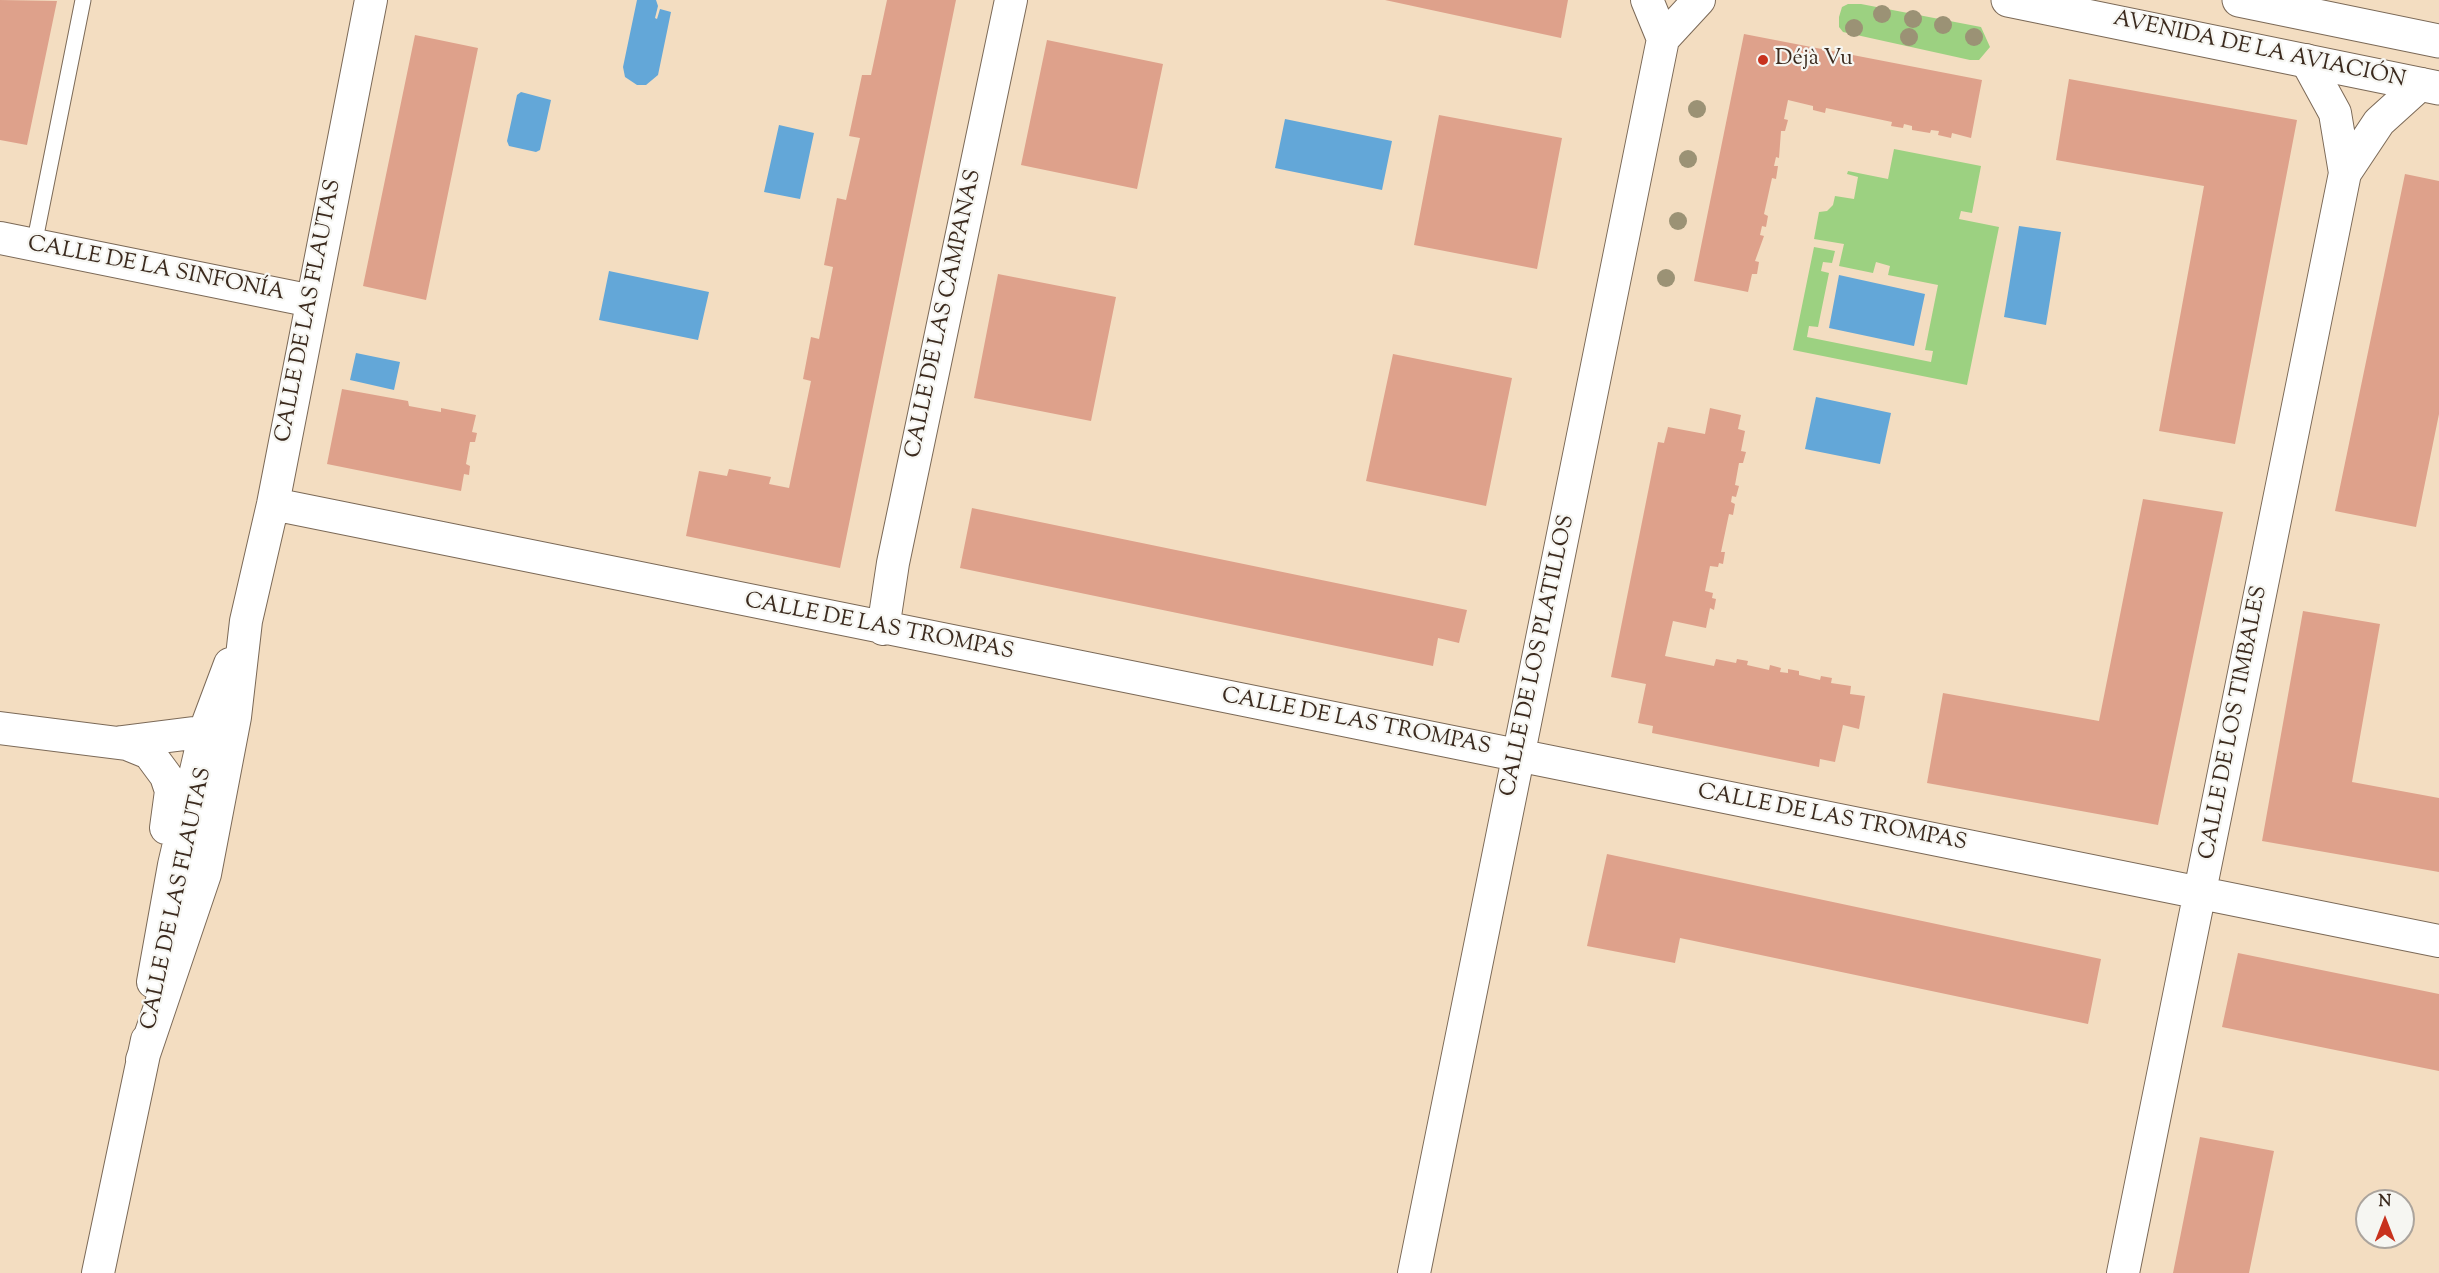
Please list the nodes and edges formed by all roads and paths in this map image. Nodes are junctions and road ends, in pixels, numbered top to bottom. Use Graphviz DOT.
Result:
graph roads {
  1 [pos="83,0"];
  2 [pos="371,0"];
  3 [pos="1011,0"];
  4 [pos="1647,0"];
  5 [pos="1699,0"];
  6 [pos="2008,0"];
  7 [pos="2239,0"];
  8 [pos="1663,39"];
  9 [pos="2439,41"];
  10 [pos="2306,60"];
  11 [pos="2430,86"];
  12 [pos="2345,173"];
  13 [pos="0,238"];
  14 [pos="34,245"];
  15 [pos="312,301"];
  16 [pos="273,504"];
  17 [pos="883,629"];
  18 [pos="0,728"];
  19 [pos="122,742"];
  20 [pos="210,752"];
  21 [pos="1521,756"];
  22 [pos="2201,892"];
  23 [pos="2439,941"];
  24 [pos="142,1060"];
  25 [pos="98,1273"];
  26 [pos="1414,1273"];
  27 [pos="2123,1273"];
  1 -- 14 [label="lane"];
  2 -- 15 [label="street, CALLE DE LAS FLAUTAS"];
  3 -- 17 [label="street, CALLE DE LAS CAMPANAS"];
  4 -- 8 [label="street"];
  5 -- 8 [label="street"];
  6 -- 10 [label="main road, AVENIDA DE LA AVIACIÓN"];
  7 -- 9 [label="main road, AVENIDA DE LA AVIACIÓN"];
  8 -- 21 [label="street, CALLE DE LOS PLATILLOS"];
  10 -- 11 [label="main road, AVENIDA DE LA AVIACIÓN"];
  10 -- 12 [label="street, CALLE DE LOS TIMBALES"];
  11 -- 12 [label="street, CALLE DE LOS TIMBALES"];
  12 -- 22 [label="street, CALLE DE LOS TIMBALES"];
  13 -- 14 [label="street, CALLE DE LA SINFONÍA"];
  14 -- 15 [label="street, CALLE DE LA SINFONÍA"];
  15 -- 16 [label="street, CALLE DE LAS FLAUTAS"];
  16 -- 17 [label="street, CALLE DE LAS TROMPAS"];
  16 -- 20 [label="street, CALLE DE LAS FLAUTAS"];
  17 -- 21 [label="street, CALLE DE LAS TROMPAS"];
  18 -- 19 [label="street"];
  19 -- 20 [label="street"];
  19 -- 24 [label="street, CALLE DE LAS FLAUTAS"];
  20 -- 24 [label="street, CALLE DE LAS FLAUTAS"];
  21 -- 22 [label="street, CALLE DE LAS TROMPAS"];
  21 -- 26 [label="street, CALLE DE LOS PLATILLOS"];
  22 -- 23 [label="street, CALLE DE LAS TROMPAS"];
  22 -- 27 [label="street, CALLE DE LOS TIMBALES"];
  24 -- 25 [label="street, CALLE DE LAS FLAUTAS"];
}
